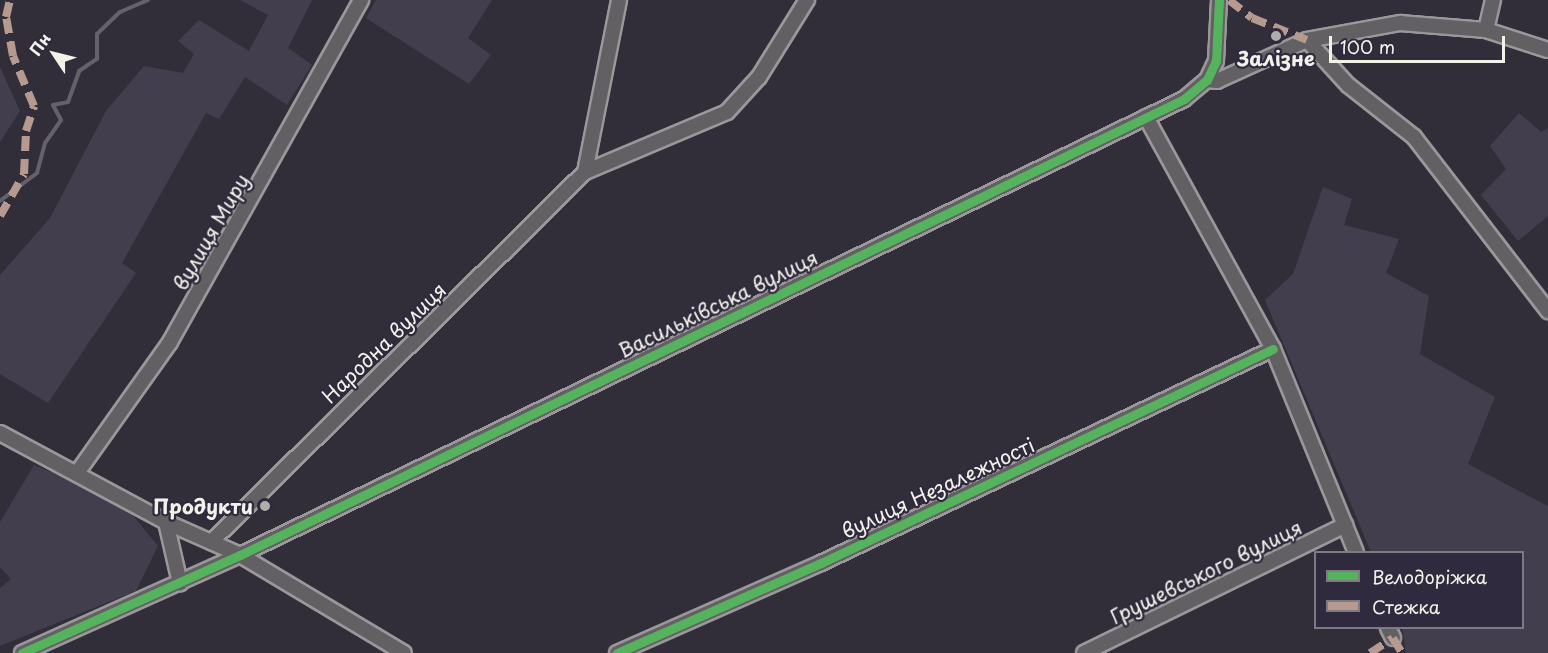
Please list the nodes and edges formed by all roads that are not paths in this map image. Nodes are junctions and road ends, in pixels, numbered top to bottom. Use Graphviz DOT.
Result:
graph roads {
  1 [pos="361,0"];
  2 [pos="619,0"];
  3 [pos="807,0"];
  4 [pos="1218,0"];
  5 [pos="1493,0"];
  6 [pos="1486,30"];
  7 [pos="1307,40"];
  8 [pos="1548,51"];
  9 [pos="1208,80"];
  10 [pos="1146,117"];
  11 [pos="585,172"];
  12 [pos="1548,311"];
  13 [pos="1273,349"];
  14 [pos="0,433"];
  15 [pos="77,473"];
  16 [pos="166,522"];
  17 [pos="1345,525"];
  18 [pos="211,542"];
  19 [pos="1356,551"];
  20 [pos="240,555"];
  21 [pos="180,583"];
  22 [pos="22,653"];
  23 [pos="404,653"];
  24 [pos="617,653"];
  25 [pos="1084,653"];
  1 -- 15 [label="street, вулиця Миру"];
  2 -- 11 [label="street"];
  3 -- 11 [label="street, Народна вулиця"];
  4 -- 9 [label="street"];
  5 -- 6 [label="street"];
  6 -- 7 [label="street, Васильківська вулиця"];
  6 -- 8 [label="street, Васильківська вулиця"];
  7 -- 9 [label="street, Васильківська вулиця"];
  7 -- 12 [label="street"];
  9 -- 10 [label="street, Васильківська вулиця"];
  10 -- 13 [label="street"];
  10 -- 20 [label="street, Васильківська вулиця"];
  11 -- 18 [label="street, Народна вулиця"];
  13 -- 17 [label="street"];
  13 -- 24 [label="street, вулиця Незалежності"];
  14 -- 15 [label="street"];
  15 -- 16 [label="street"];
  16 -- 18 [label="street"];
  16 -- 21 [label="street"];
  17 -- 19 [label="street"];
  17 -- 25 [label="street, Грушевського вулиця"];
  18 -- 20 [label="street"];
  20 -- 21 [label="street, Васильківська вулиця"];
  20 -- 23 [label="street"];
  21 -- 22 [label="street, Васильківська вулиця"];
}
